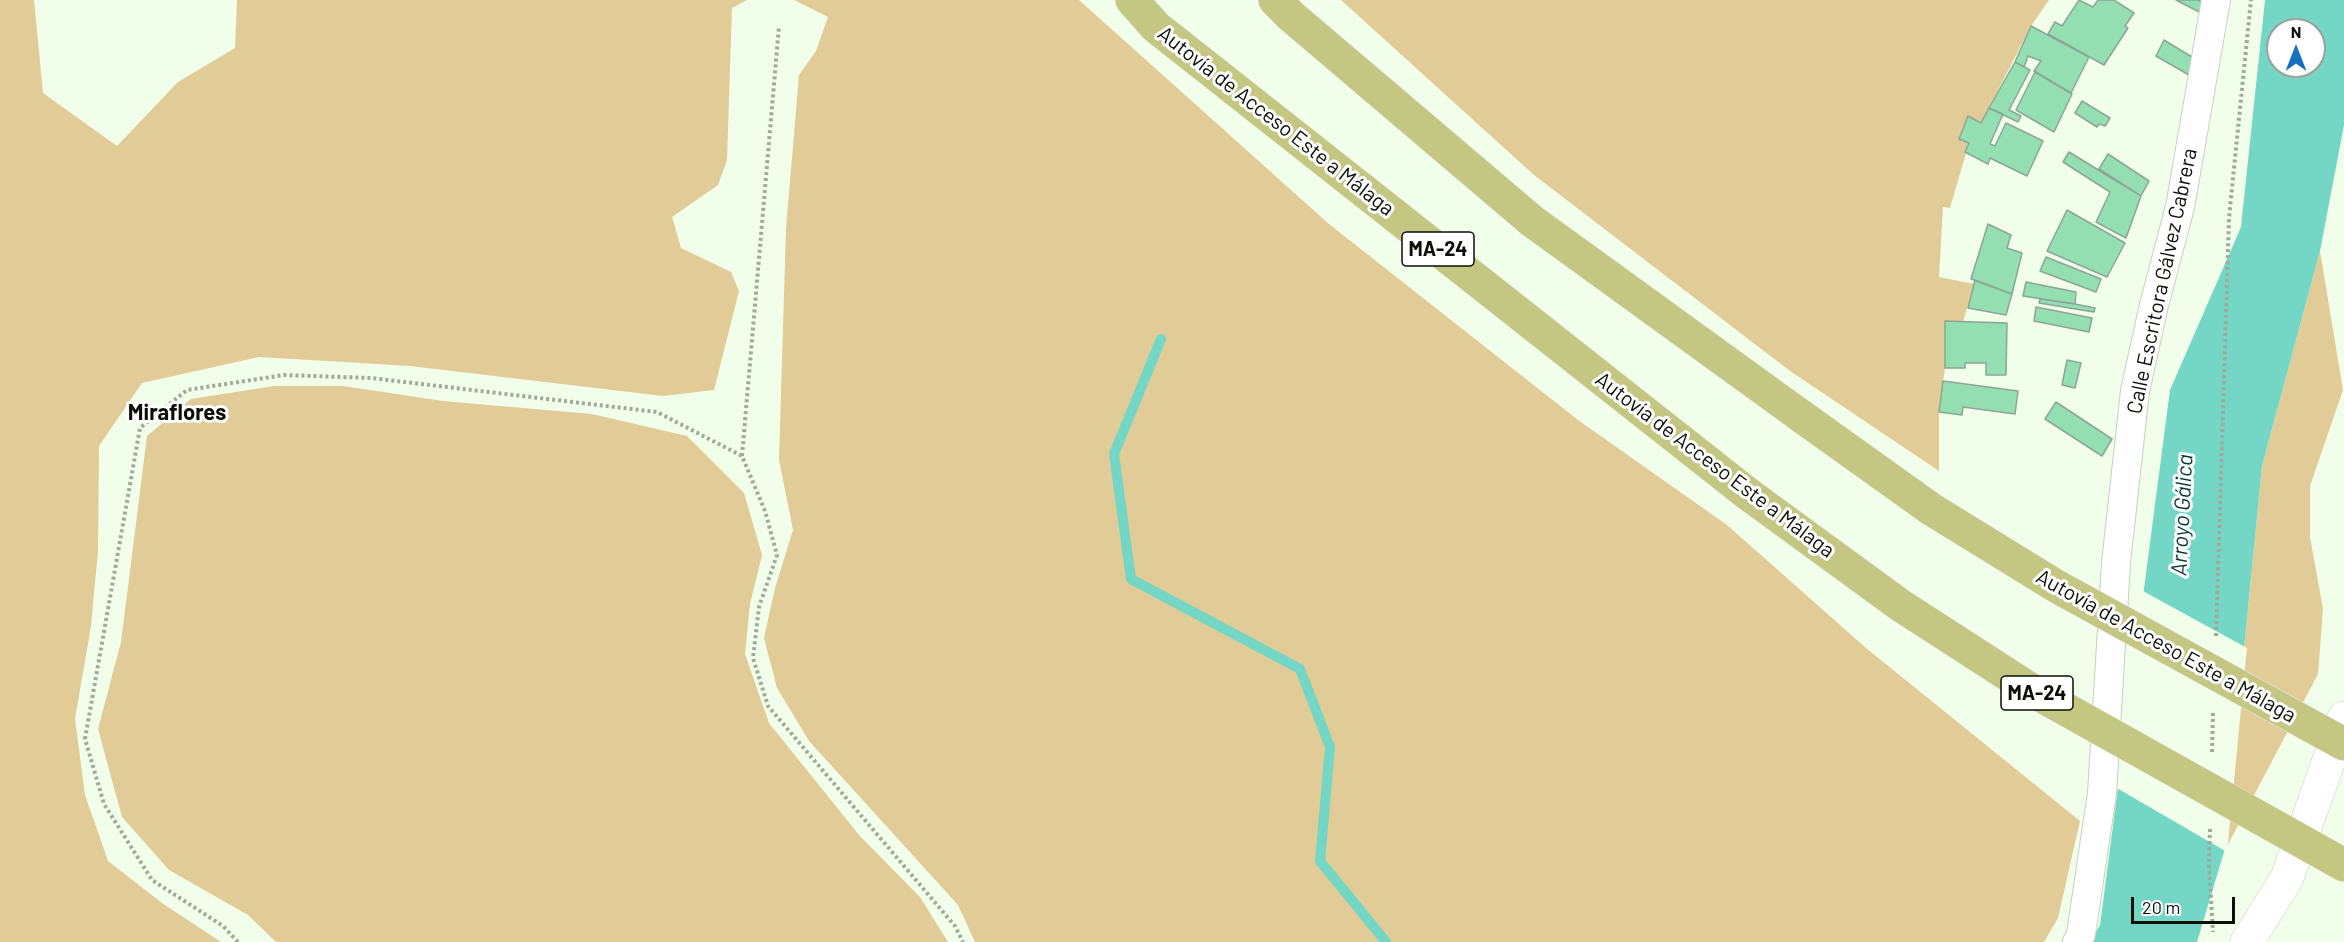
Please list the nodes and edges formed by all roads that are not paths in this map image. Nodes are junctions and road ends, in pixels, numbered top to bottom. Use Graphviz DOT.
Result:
graph roads {
  1 [pos="1132,0"];
  2 [pos="1275,0"];
  3 [pos="2216,0"];
  4 [pos="2344,718"];
  5 [pos="2344,744"];
  6 [pos="2344,866"];
  7 [pos="2077,942"];
  8 [pos="2247,942"];
  1 -- 6 [label="highway, Autovía de Acceso Este a Málaga / MA-24, bridge"];
  2 -- 5 [label="highway, Autovía de Acceso Este a Málaga, bridge"];
  3 -- 7 [label="street, Calle Escritora Gálvez Cabrera"];
  4 -- 8 [label="main road"];
}
